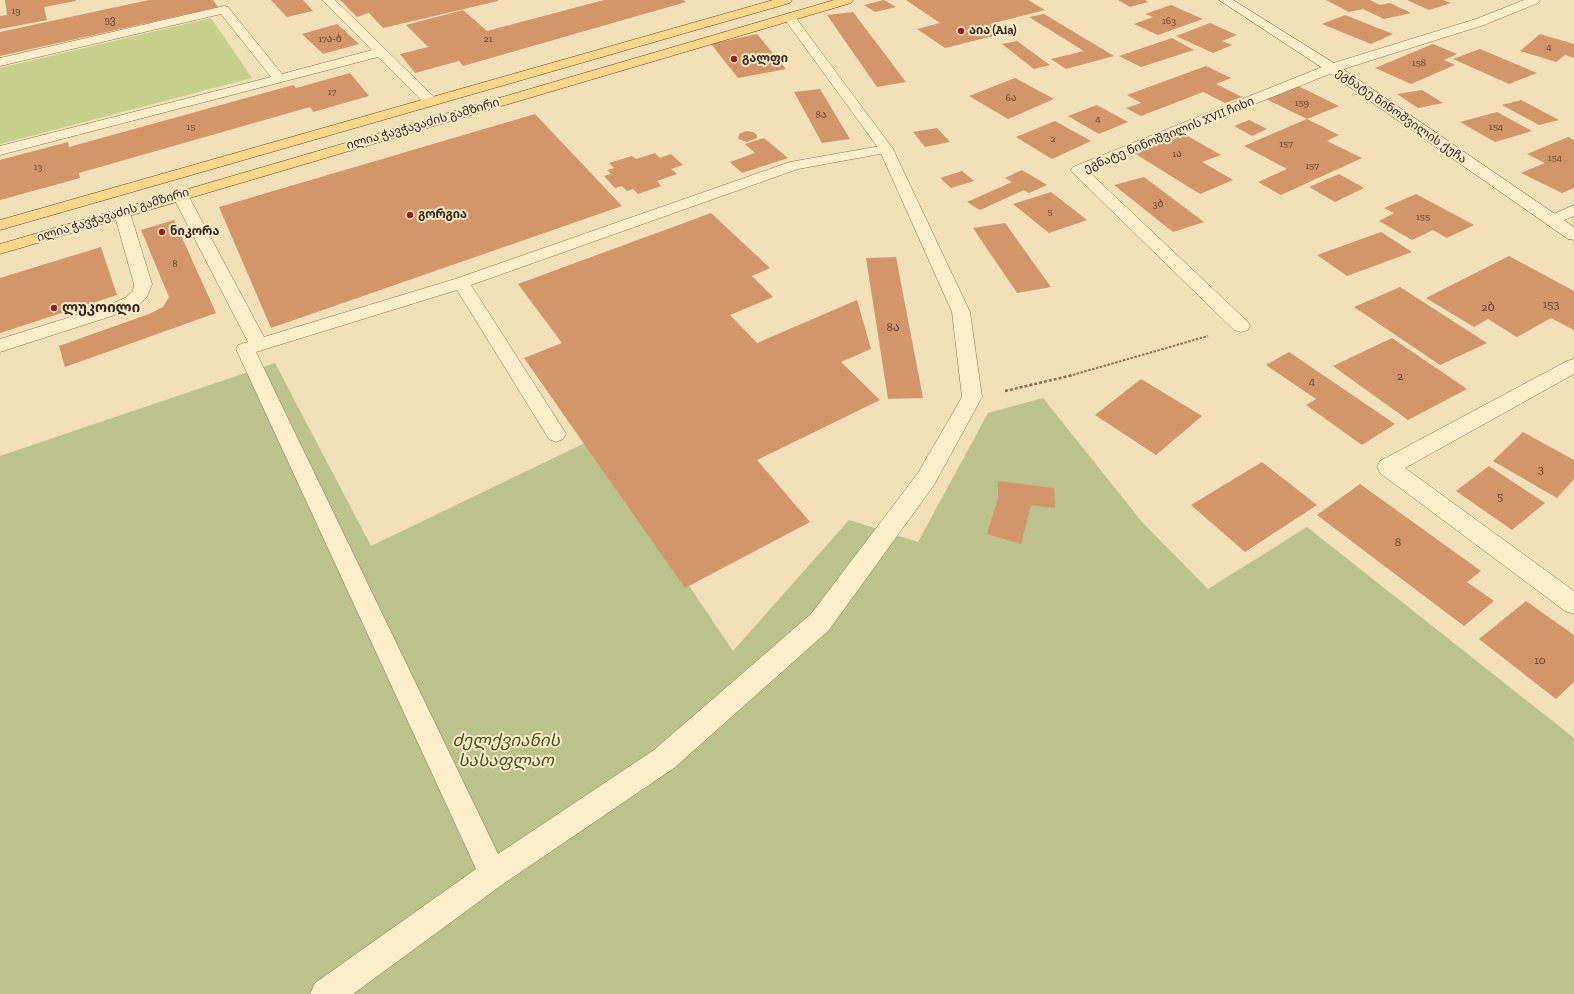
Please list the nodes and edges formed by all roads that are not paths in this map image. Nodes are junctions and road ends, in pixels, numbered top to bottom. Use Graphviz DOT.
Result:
graph roads {
  1 [pos="328,0"];
  2 [pos="847,0"];
  3 [pos="1225,0"];
  4 [pos="1534,0"];
  5 [pos="765,3"];
  6 [pos="787,8"];
  7 [pos="381,52"];
  8 [pos="0,62"];
  9 [pos="1332,68"];
  10 [pos="279,78"];
  11 [pos="430,101"];
  12 [pos="886,149"];
  13 [pos="0,151"];
  14 [pos="180,195"];
  15 [pos="1574,210"];
  16 [pos="122,213"];
  17 [pos="1552,220"];
  18 [pos="0,225"];
  19 [pos="1574,235"];
  20 [pos="0,249"];
  21 [pos="461,283"];
  22 [pos="1241,326"];
  23 [pos="259,345"];
  24 [pos="0,346"];
  25 [pos="1574,366"];
  26 [pos="556,434"];
  27 [pos="1574,604"];
  28 [pos="493,874"];
  29 [pos="326,994"];
  1 -- 7 [label="street"];
  2 -- 6 [label="main road, ილია ჭავჭავაძის გამზირი"];
  3 -- 9 [label="street, ეგნატე ნინოშვილის ქუჩა"];
  4 -- 9 [label="street"];
  5 -- 6 [label="main road, ილია ჭავჭავაძის გამზირი"];
  5 -- 11 [label="main road, ილია ჭავჭავაძის გამზირი"];
  6 -- 12 [label="street"];
  6 -- 14 [label="main road, ილია ჭავჭავაძის გამზირი"];
  7 -- 10 [label="street"];
  7 -- 11 [label="street"];
  8 -- 10 [label="street"];
  9 -- 17 [label="street, ეგნატე ნინოშვილის ქუჩა"];
  9 -- 22 [label="street, ეგნატე ნინოშვილის XVII ჩიხი"];
  10 -- 13 [label="street"];
  11 -- 18 [label="main road, ილია ჭავჭავაძის გამზირი"];
  12 -- 21 [label="street"];
  12 -- 28 [label="street"];
  14 -- 16 [label="main road, ილია ჭავჭავაძის გამზირი"];
  14 -- 23 [label="street"];
  15 -- 17 [label="street"];
  16 -- 20 [label="main road, ილია ჭავჭავაძის გამზირი"];
  16 -- 24 [label="street"];
  17 -- 19 [label="street, ეგნატე ნინოშვილის ქუჩა"];
  21 -- 23 [label="street"];
  21 -- 26 [label="street"];
  23 -- 28 [label="street"];
  25 -- 27 [label="street"];
  28 -- 29 [label="street"];
}
